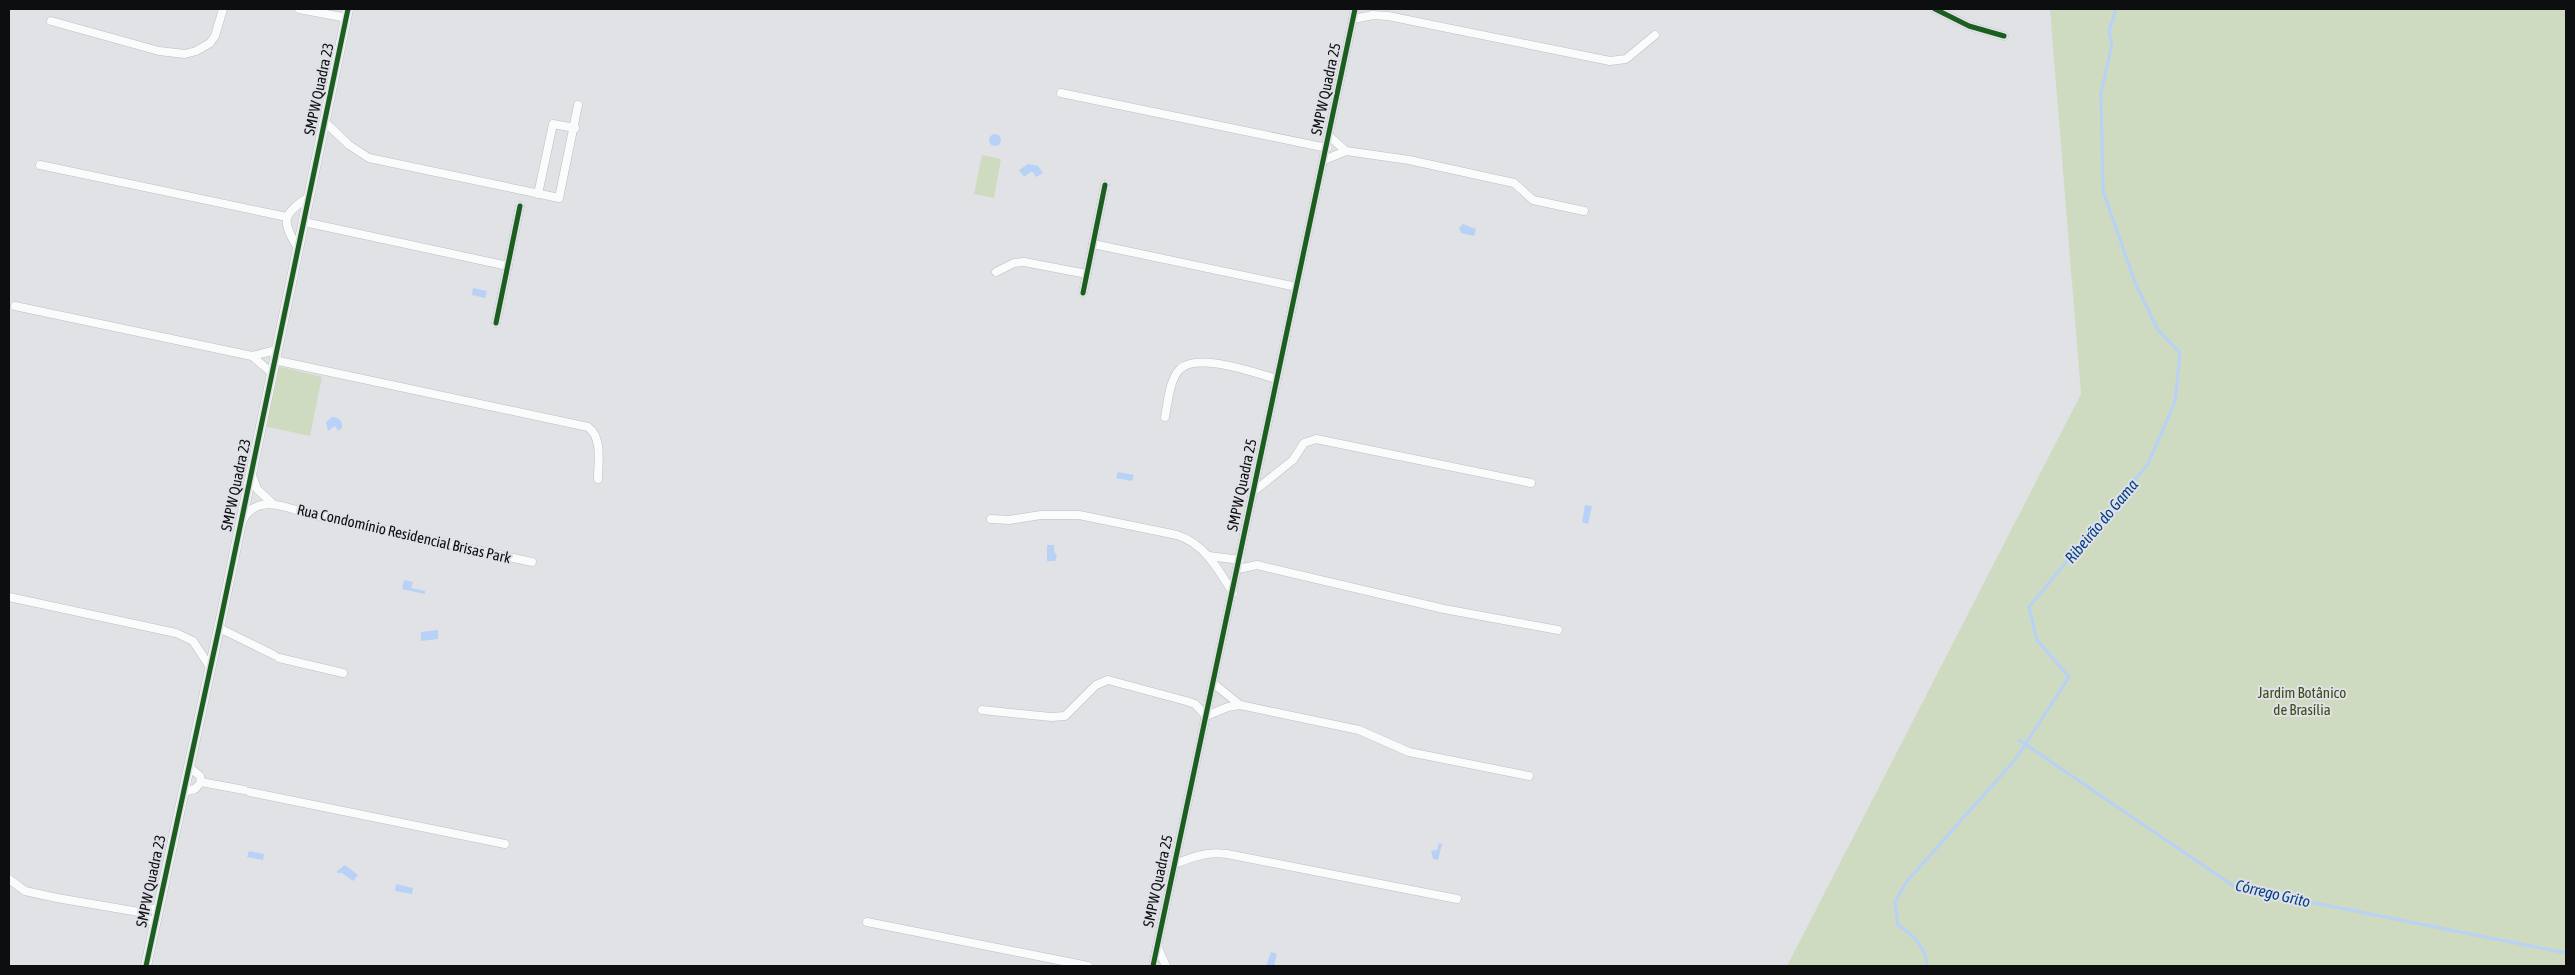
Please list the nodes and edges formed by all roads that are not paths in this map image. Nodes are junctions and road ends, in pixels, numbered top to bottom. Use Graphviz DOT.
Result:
graph roads {
  1 [pos="223,9"];
  2 [pos="299,9"];
  3 [pos="1356,9"];
  4 [pos="1935,9"];
  5 [pos="348,13"];
  6 [pos="1353,19"];
  7 [pos="51,21"];
  8 [pos="1654,35"];
  9 [pos="2004,36"];
  10 [pos="1061,93"];
  11 [pos="578,105"];
  12 [pos="325,122"];
  13 [pos="575,128"];
  14 [pos="1329,136"];
  15 [pos="1326,148"];
  16 [pos="1346,151"];
  17 [pos="1324,160"];
  18 [pos="40,165"];
  19 [pos="1105,184"];
  20 [pos="538,194"];
  21 [pos="309,197"];
  22 [pos="520,206"];
  23 [pos="1584,211"];
  24 [pos="286,217"];
  25 [pos="304,222"];
  26 [pos="1093,244"];
  27 [pos="298,248"];
  28 [pos="508,266"];
  29 [pos="996,272"];
  30 [pos="1087,274"];
  31 [pos="1297,288"];
  32 [pos="1083,293"];
  33 [pos="15,306"];
  34 [pos="496,323"];
  35 [pos="275,355"];
  36 [pos="252,356"];
  37 [pos="272,373"];
  38 [pos="1277,379"];
  39 [pos="1165,417"];
  40 [pos="252,473"];
  41 [pos="598,480"];
  42 [pos="1531,483"];
  43 [pos="1253,492"];
  44 [pos="276,505"];
  45 [pos="991,519"];
  46 [pos="240,526"];
  47 [pos="1208,556"];
  48 [pos="1240,558"];
  49 [pos="532,562"];
  50 [pos="1257,565"];
  51 [pos="1238,569"];
  52 [pos="1233,593"];
  53 [pos="9,597"];
  54 [pos="219,628"];
  55 [pos="1558,630"];
  56 [pos="210,667"];
  57 [pos="343,673"];
  58 [pos="1213,683"];
  59 [pos="1240,705"];
  60 [pos="982,710"];
  61 [pos="1206,716"];
  62 [pos="189,767"];
  63 [pos="1529,776"];
  64 [pos="201,782"];
  65 [pos="183,792"];
  66 [pos="505,844"];
  67 [pos="1175,864"];
  68 [pos="9,879"];
  69 [pos="1457,899"];
  70 [pos="158,908"];
  71 [pos="139,912"];
  72 [pos="867,922"];
  73 [pos="154,924"];
  74 [pos="1157,946"];
  75 [pos="146,966"];
  76 [pos="1088,966"];
  77 [pos="1153,966"];
  78 [pos="1166,966"];
  1 -- 7 [label="street"];
  2 -- 5 [label="street"];
  3 -- 6 [label="street, SMPW Quadra 25"];
  4 -- 9 [label="street"];
  5 -- 12 [label="street, SMPW Quadra 23"];
  6 -- 8 [label="street"];
  6 -- 14 [label="street, SMPW Quadra 25"];
  10 -- 15 [label="street"];
  11 -- 13 [label="street"];
  12 -- 20 [label="street"];
  12 -- 21 [label="street, SMPW Quadra 23"];
  13 -- 20 [label="street"];
  13 -- 20 [label="street"];
  14 -- 15 [label="street, SMPW Quadra 25"];
  14 -- 16 [label="street"];
  15 -- 17 [label="street, SMPW Quadra 25"];
  16 -- 17 [label="street"];
  16 -- 23 [label="street"];
  17 -- 31 [label="street, SMPW Quadra 25"];
  18 -- 24 [label="street"];
  19 -- 26 [label="street"];
  21 -- 24 [label="street"];
  21 -- 25 [label="street, SMPW Quadra 23"];
  22 -- 28 [label="street"];
  24 -- 27 [label="street"];
  25 -- 27 [label="street, SMPW Quadra 23"];
  25 -- 28 [label="street"];
  26 -- 30 [label="street"];
  26 -- 31 [label="street"];
  27 -- 35 [label="street, SMPW Quadra 23"];
  28 -- 34 [label="street"];
  29 -- 30 [label="street"];
  30 -- 32 [label="street"];
  31 -- 38 [label="street, SMPW Quadra 25"];
  33 -- 36 [label="street"];
  35 -- 36 [label="street"];
  35 -- 37 [label="street, SMPW Quadra 23"];
  35 -- 41 [label="street"];
  36 -- 37 [label="street"];
  37 -- 40 [label="street, SMPW Quadra 23"];
  38 -- 39 [label="street"];
  38 -- 43 [label="street, SMPW Quadra 25"];
  40 -- 44 [label="street, Rua Condomínio Residencial Brisas Park"];
  40 -- 46 [label="street, SMPW Quadra 23"];
  42 -- 43 [label="street"];
  43 -- 48 [label="street, SMPW Quadra 25"];
  44 -- 46 [label="street, Rua Condomínio Residencial Brisas Park"];
  44 -- 49 [label="street, Rua Condomínio Residencial Brisas Park"];
  45 -- 47 [label="street"];
  46 -- 54 [label="street, SMPW Quadra 23"];
  47 -- 48 [label="street"];
  47 -- 52 [label="street"];
  48 -- 50 [label="street"];
  48 -- 51 [label="street, SMPW Quadra 25"];
  50 -- 51 [label="street"];
  50 -- 55 [label="street"];
  51 -- 52 [label="street, SMPW Quadra 25"];
  52 -- 58 [label="street, SMPW Quadra 25"];
  53 -- 56 [label="street"];
  54 -- 56 [label="street, SMPW Quadra 23"];
  54 -- 57 [label="street"];
  56 -- 62 [label="street, SMPW Quadra 23"];
  58 -- 59 [label="street"];
  58 -- 61 [label="street, SMPW Quadra 25"];
  59 -- 61 [label="street"];
  59 -- 63 [label="street"];
  60 -- 61 [label="street"];
  61 -- 67 [label="street, SMPW Quadra 25"];
  62 -- 64 [label="street"];
  62 -- 65 [label="street, SMPW Quadra 23"];
  64 -- 65 [label="street"];
  64 -- 66 [label="street"];
  65 -- 70 [label="street, SMPW Quadra 23"];
  67 -- 69 [label="street"];
  67 -- 74 [label="street, SMPW Quadra 25"];
  68 -- 71 [label="street"];
  70 -- 71 [label="street"];
  70 -- 73 [label="street, SMPW Quadra 23"];
  71 -- 73 [label="street"];
  72 -- 76 [label="street"];
  73 -- 75 [label="street, SMPW Quadra 23"];
  74 -- 77 [label="street, SMPW Quadra 25"];
  74 -- 78 [label="street"];
}
